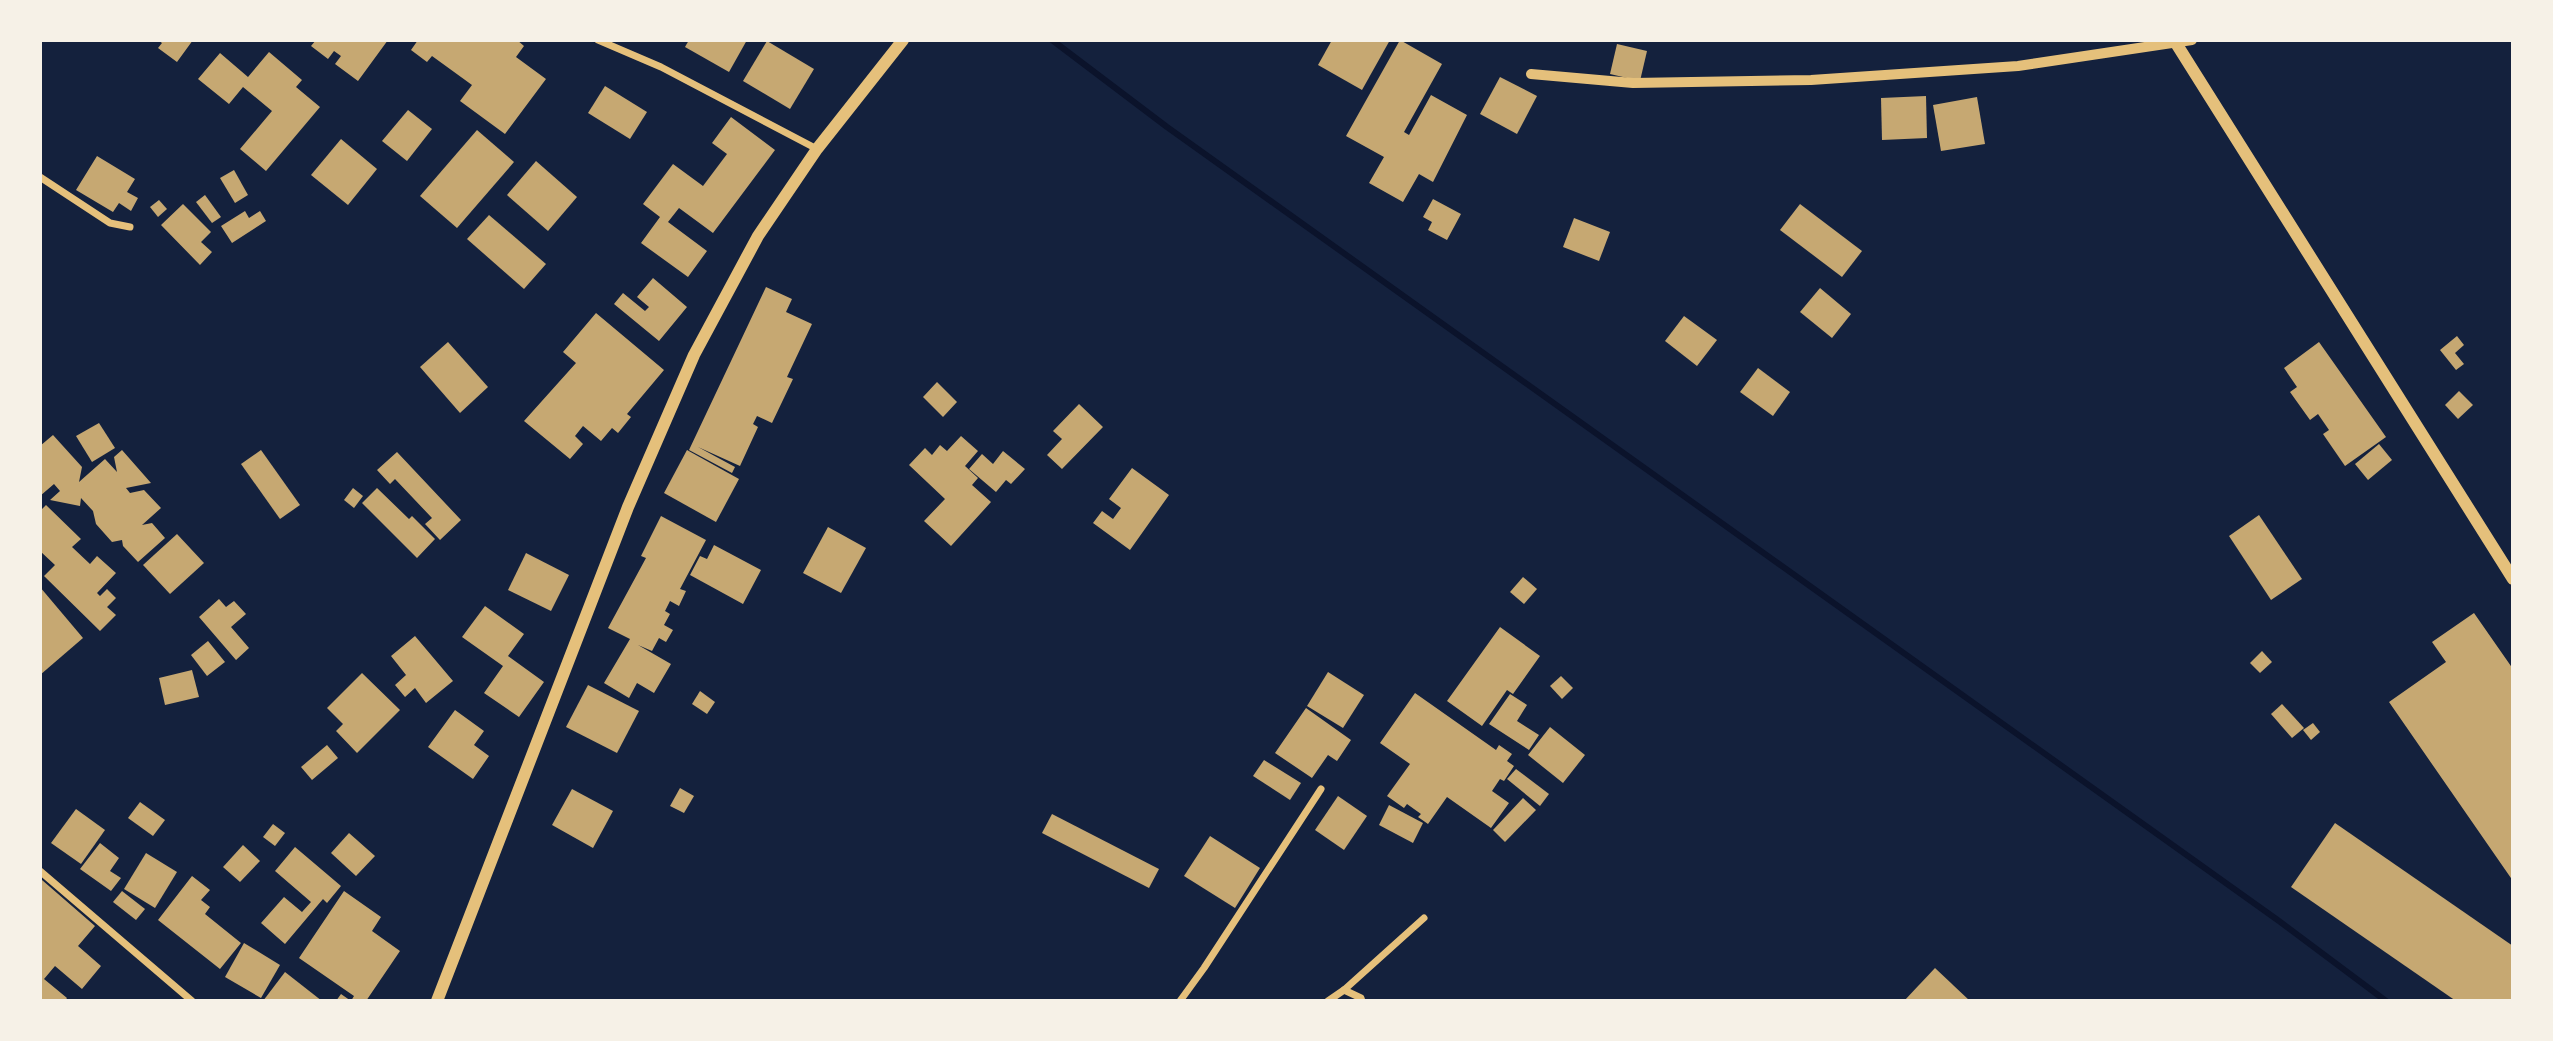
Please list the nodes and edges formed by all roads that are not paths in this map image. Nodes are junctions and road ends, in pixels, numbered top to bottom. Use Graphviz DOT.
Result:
graph roads {
  1 [pos="598,40"];
  2 [pos="903,40"];
  3 [pos="2192,40"];
  4 [pos="2175,42"];
  5 [pos="1531,74"];
  6 [pos="817,149"];
  7 [pos="40,177"];
  8 [pos="130,227"];
  9 [pos="2513,579"];
  10 [pos="1321,789"];
  11 [pos="40,871"];
  12 [pos="1424,918"];
  13 [pos="1344,990"];
  14 [pos="191,1001"];
  15 [pos="437,1001"];
  16 [pos="1180,1001"];
  17 [pos="1328,1001"];
  18 [pos="1362,1001"];
  1 -- 6 [label="street"];
  2 -- 6 [label="main road"];
  3 -- 4 [label="street"];
  4 -- 5 [label="street"];
  4 -- 9 [label="main road"];
  6 -- 15 [label="main road"];
  7 -- 8 [label="street"];
  10 -- 16 [label="street"];
  11 -- 14 [label="street"];
  12 -- 13 [label="street"];
  13 -- 17 [label="street"];
  13 -- 18 [label="street"];
}
